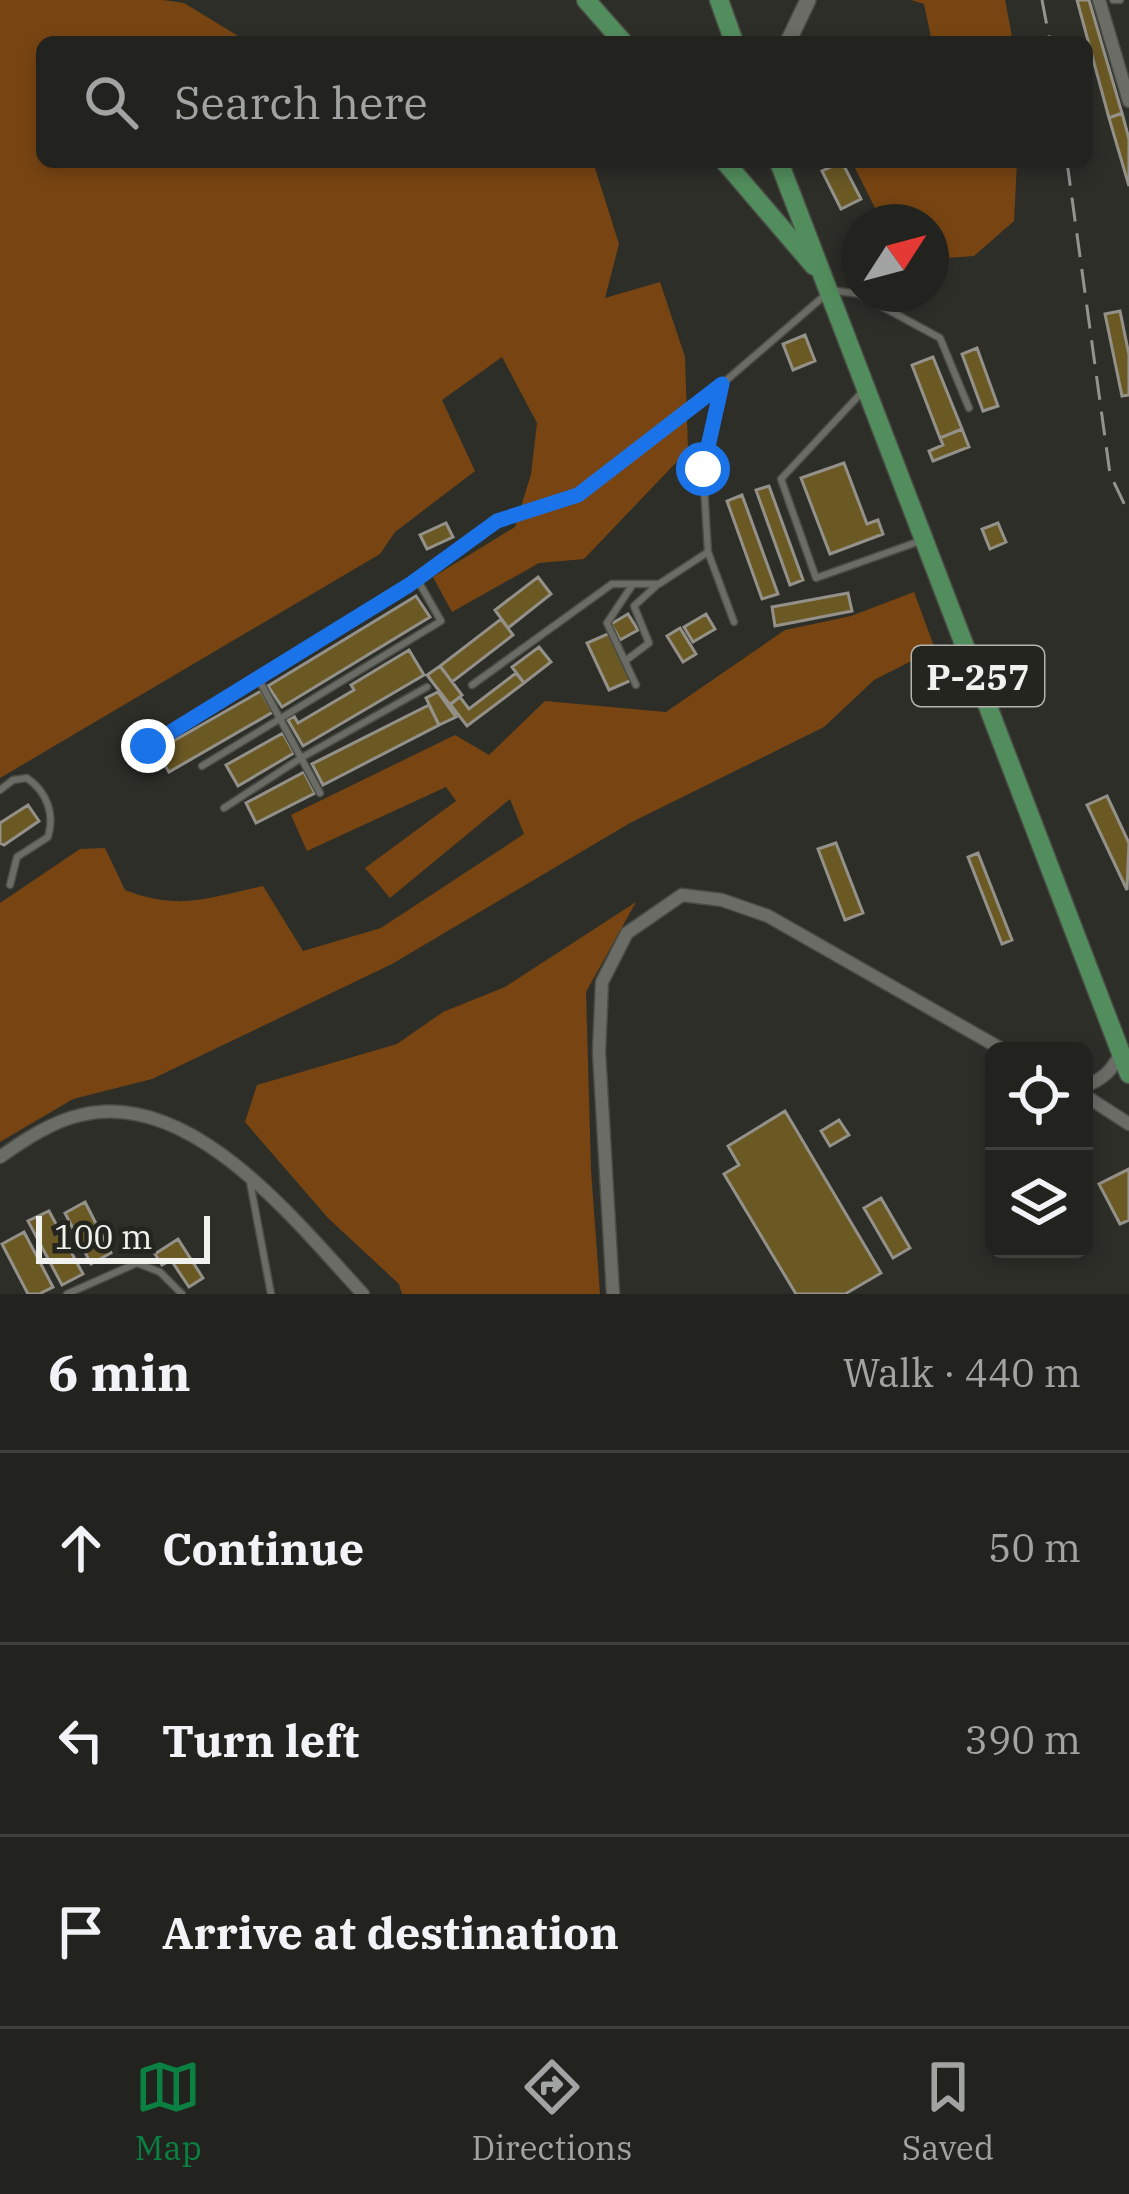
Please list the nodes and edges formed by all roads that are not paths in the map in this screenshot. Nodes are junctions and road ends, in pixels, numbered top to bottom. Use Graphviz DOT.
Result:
graph roads {
  1 [pos="586,0"];
  2 [pos="719,0"];
  3 [pos="808,0"];
  4 [pos="1099,0"];
  5 [pos="617,36"];
  6 [pos="732,36"];
  7 [pos="791,36"];
  8 [pos="1129,101"];
  9 [pos="730,168"];
  10 [pos="781,168"];
  11 [pos="828,284"];
  12 [pos="841,288"];
  13 [pos="892,312"];
  14 [pos="722,384"];
  15 [pos="868,386"];
  16 [pos="969,408"];
  17 [pos="927,539"];
  18 [pos="708,552"];
  19 [pos="417,579"];
  20 [pos="633,584"];
  21 [pos="659,584"];
  22 [pos="734,622"];
  23 [pos="625,661"];
  24 [pos="258,678"];
  25 [pos="472,685"];
  26 [pos="636,685"];
  27 [pos="427,687"];
  28 [pos="280,717"];
  29 [pos="148,746"];
  30 [pos="301,758"];
  31 [pos="202,766"];
  32 [pos="0,790"];
  33 [pos="320,794"];
  34 [pos="224,808"];
  35 [pos="10,884"];
  36 [pos="989,1042"];
  37 [pos="1121,1053"];
  38 [pos="1129,1074"];
  39 [pos="1093,1083"];
  40 [pos="1093,1101"];
  41 [pos="1129,1124"];
  42 [pos="0,1156"];
  43 [pos="250,1178"];
  44 [pos="269,1290"];
  45 [pos="67,1294"];
  46 [pos="182,1294"];
  47 [pos="260,1294"];
  48 [pos="363,1294"];
  49 [pos="613,1294"];
  1 -- 5 [label="highway"];
  2 -- 6 [label="highway"];
  3 -- 7 [label="street"];
  4 -- 8 [label="street"];
  9 -- 11 [label="highway, Р-257"];
  10 -- 11 [label="highway, Р-257"];
  11 -- 12 [label="lane"];
  11 -- 14 [label="lane"];
  11 -- 15 [label="highway, Р-257"];
  13 -- 16 [label="lane"];
  14 -- 18 [label="lane"];
  14 -- 19 [label="lane"];
  15 -- 17 [label="highway, Р-257"];
  15 -- 17 [label="lane"];
  17 -- 37 [label="highway, Р-257"];
  18 -- 21 [label="lane"];
  18 -- 22 [label="lane"];
  19 -- 24 [label="lane"];
  19 -- 28 [label="lane"];
  20 -- 21 [label="lane"];
  20 -- 23 [label="lane"];
  20 -- 25 [label="lane"];
  21 -- 23 [label="lane"];
  23 -- 26 [label="lane"];
  24 -- 28 [label="lane"];
  24 -- 29 [label="lane"];
  27 -- 30 [label="lane"];
  28 -- 30 [label="lane"];
  28 -- 31 [label="lane"];
  30 -- 33 [label="lane"];
  30 -- 34 [label="lane"];
  32 -- 35 [label="lane"];
  36 -- 49 [label="street"];
  37 -- 38 [label="highway, Р-257"];
  37 -- 39 [label="street"];
  40 -- 41 [label="street"];
  42 -- 43 [label="street"];
  43 -- 44 [label="lane"];
  43 -- 48 [label="street"];
  44 -- 47 [label="lane"];
  45 -- 46 [label="lane"];
}
